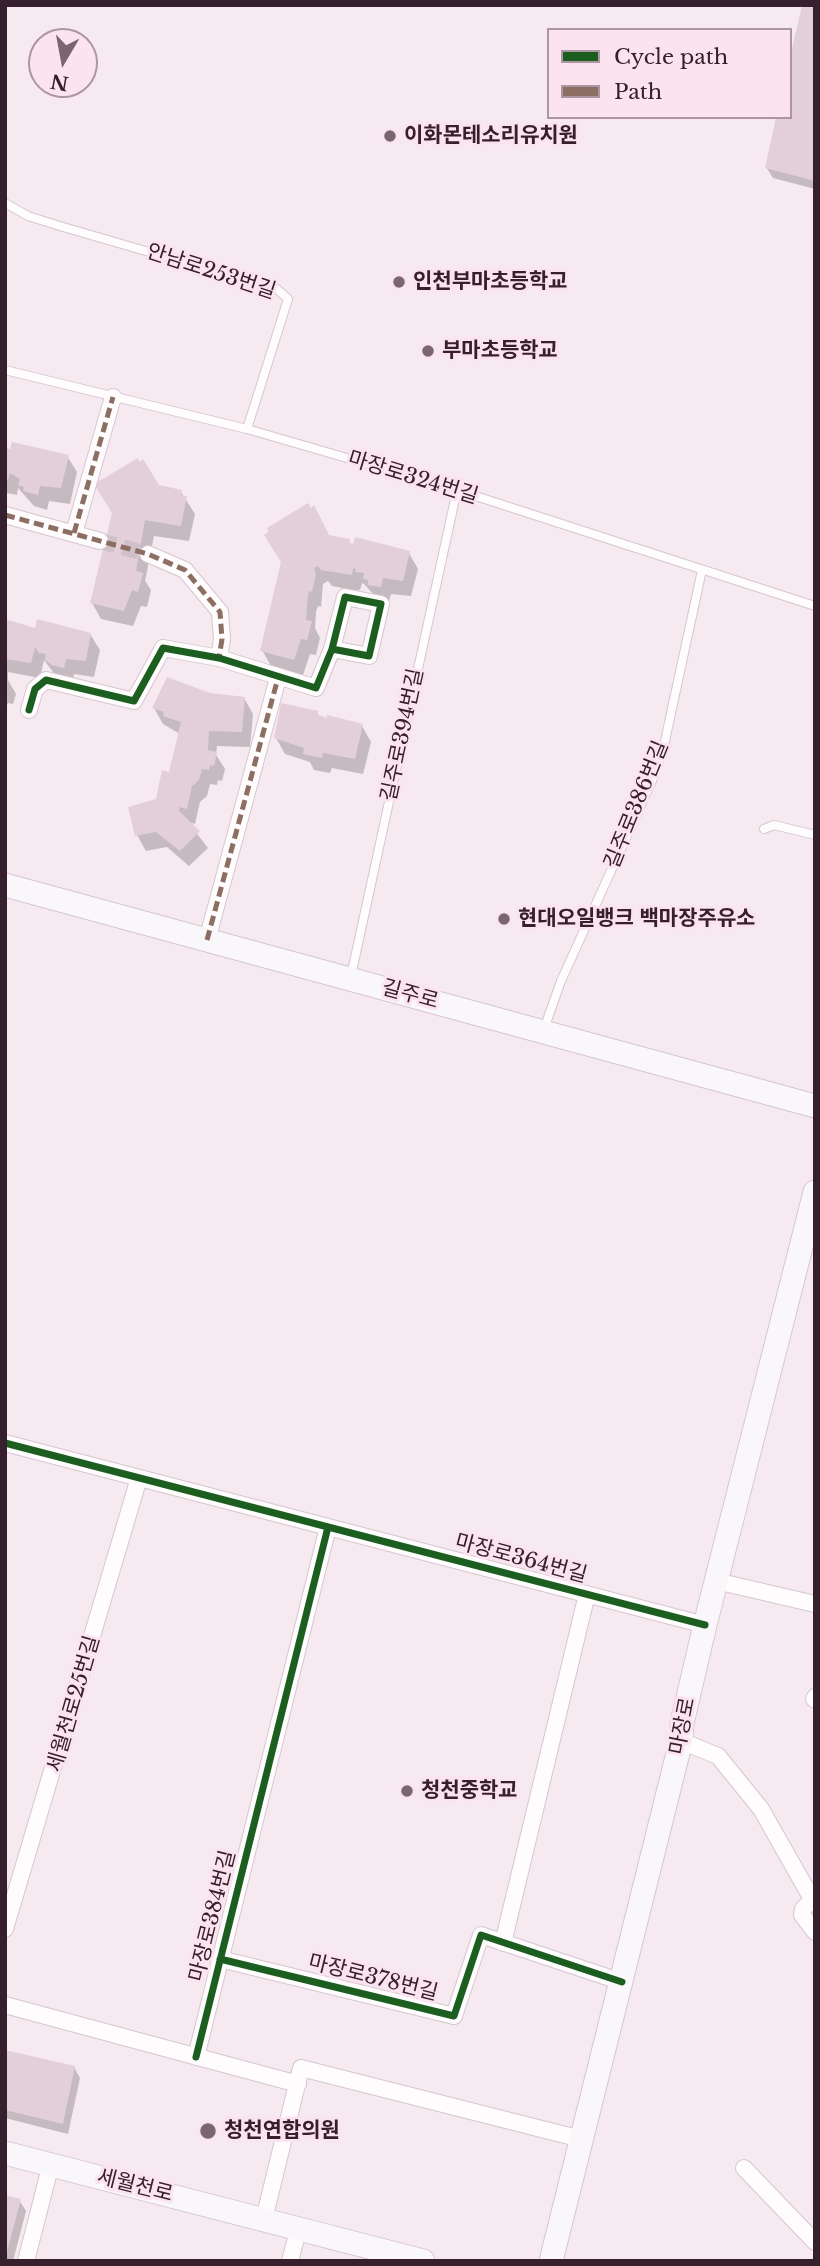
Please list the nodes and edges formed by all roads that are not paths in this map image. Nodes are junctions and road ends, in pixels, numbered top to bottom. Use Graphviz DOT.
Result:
graph roads {
  1 [pos="5,203"];
  2 [pos="5,370"];
  3 [pos="113,397"];
  4 [pos="247,429"];
  5 [pos="457,490"];
  6 [pos="5,515"];
  7 [pos="74,533"];
  8 [pos="100,541"];
  9 [pos="148,554"];
  10 [pos="702,570"];
  11 [pos="815,606"];
  12 [pos="332,649"];
  13 [pos="219,658"];
  14 [pos="278,678"];
  15 [pos="29,710"];
  16 [pos="764,828"];
  17 [pos="815,835"];
  18 [pos="5,885"];
  19 [pos="208,940"];
  20 [pos="350,979"];
  21 [pos="543,1032"];
  22 [pos="815,1106"];
  23 [pos="815,1192"];
  24 [pos="5,1443"];
  25 [pos="139,1478"];
  26 [pos="328,1527"];
  27 [pos="716,1581"];
  28 [pos="587,1594"];
  29 [pos="815,1604"];
  30 [pos="705,1625"];
  31 [pos="681,1741"];
  32 [pos="813,1898"];
  33 [pos="5,1929"];
  34 [pos="815,1932"];
  35 [pos="503,1943"];
  36 [pos="220,1959"];
  37 [pos="622,1982"];
  38 [pos="5,2006"];
  39 [pos="196,2057"];
  40 [pos="298,2084"];
  41 [pos="581,2139"];
  42 [pos="5,2153"];
  43 [pos="51,2164"];
  44 [pos="744,2168"];
  45 [pos="264,2219"];
  46 [pos="299,2227"];
  47 [pos="815,2242"];
  48 [pos="26,2261"];
  49 [pos="290,2261"];
  50 [pos="423,2261"];
  51 [pos="551,2261"];
  1 -- 4 [label="lane, 안남로253번길"];
  2 -- 3 [label="lane, 마장로324번길"];
  3 -- 4 [label="lane, 마장로324번길"];
  3 -- 7 [label="street"];
  4 -- 5 [label="lane, 마장로324번길"];
  5 -- 10 [label="lane, 마장로324번길"];
  5 -- 20 [label="lane, 길주로394번길"];
  6 -- 7 [label="street"];
  7 -- 8 [label="street"];
  9 -- 13 [label="street"];
  10 -- 11 [label="lane, 마장로324번길"];
  10 -- 21 [label="lane, 길주로386번길"];
  12 -- 14 [label="street"];
  13 -- 14 [label="street"];
  13 -- 15 [label="street"];
  14 -- 19 [label="street"];
  16 -- 17 [label="lane"];
  18 -- 19 [label="main road, 길주로"];
  19 -- 20 [label="main road, 길주로"];
  20 -- 21 [label="main road, 길주로"];
  21 -- 22 [label="main road, 길주로"];
  23 -- 27 [label="main road, 마장로"];
  24 -- 25 [label="street, 마장로364번길"];
  25 -- 26 [label="street, 마장로364번길"];
  25 -- 33 [label="street, 세월천로25번길"];
  26 -- 28 [label="street, 마장로364번길"];
  26 -- 36 [label="street, 마장로384번길"];
  27 -- 29 [label="street"];
  27 -- 30 [label="main road, 마장로"];
  28 -- 30 [label="street, 마장로364번길"];
  28 -- 35 [label="street, 마장로364번길"];
  30 -- 31 [label="main road, 마장로"];
  31 -- 32 [label="street"];
  31 -- 37 [label="main road, 마장로"];
  32 -- 34 [label="street"];
  35 -- 36 [label="street, 마장로378번길"];
  35 -- 37 [label="street, 마장로378번길"];
  36 -- 39 [label="street, 마장로384번길"];
  37 -- 41 [label="main road, 마장로"];
  38 -- 39 [label="street"];
  39 -- 40 [label="street"];
  40 -- 41 [label="street"];
  40 -- 45 [label="street"];
  41 -- 51 [label="main road, 마장로"];
  42 -- 43 [label="main road, 세월천로"];
  43 -- 45 [label="main road, 세월천로"];
  43 -- 48 [label="street"];
  44 -- 47 [label="street"];
  45 -- 46 [label="main road, 세월천로"];
  46 -- 49 [label="street"];
  46 -- 50 [label="main road, 세월천로"];
}
